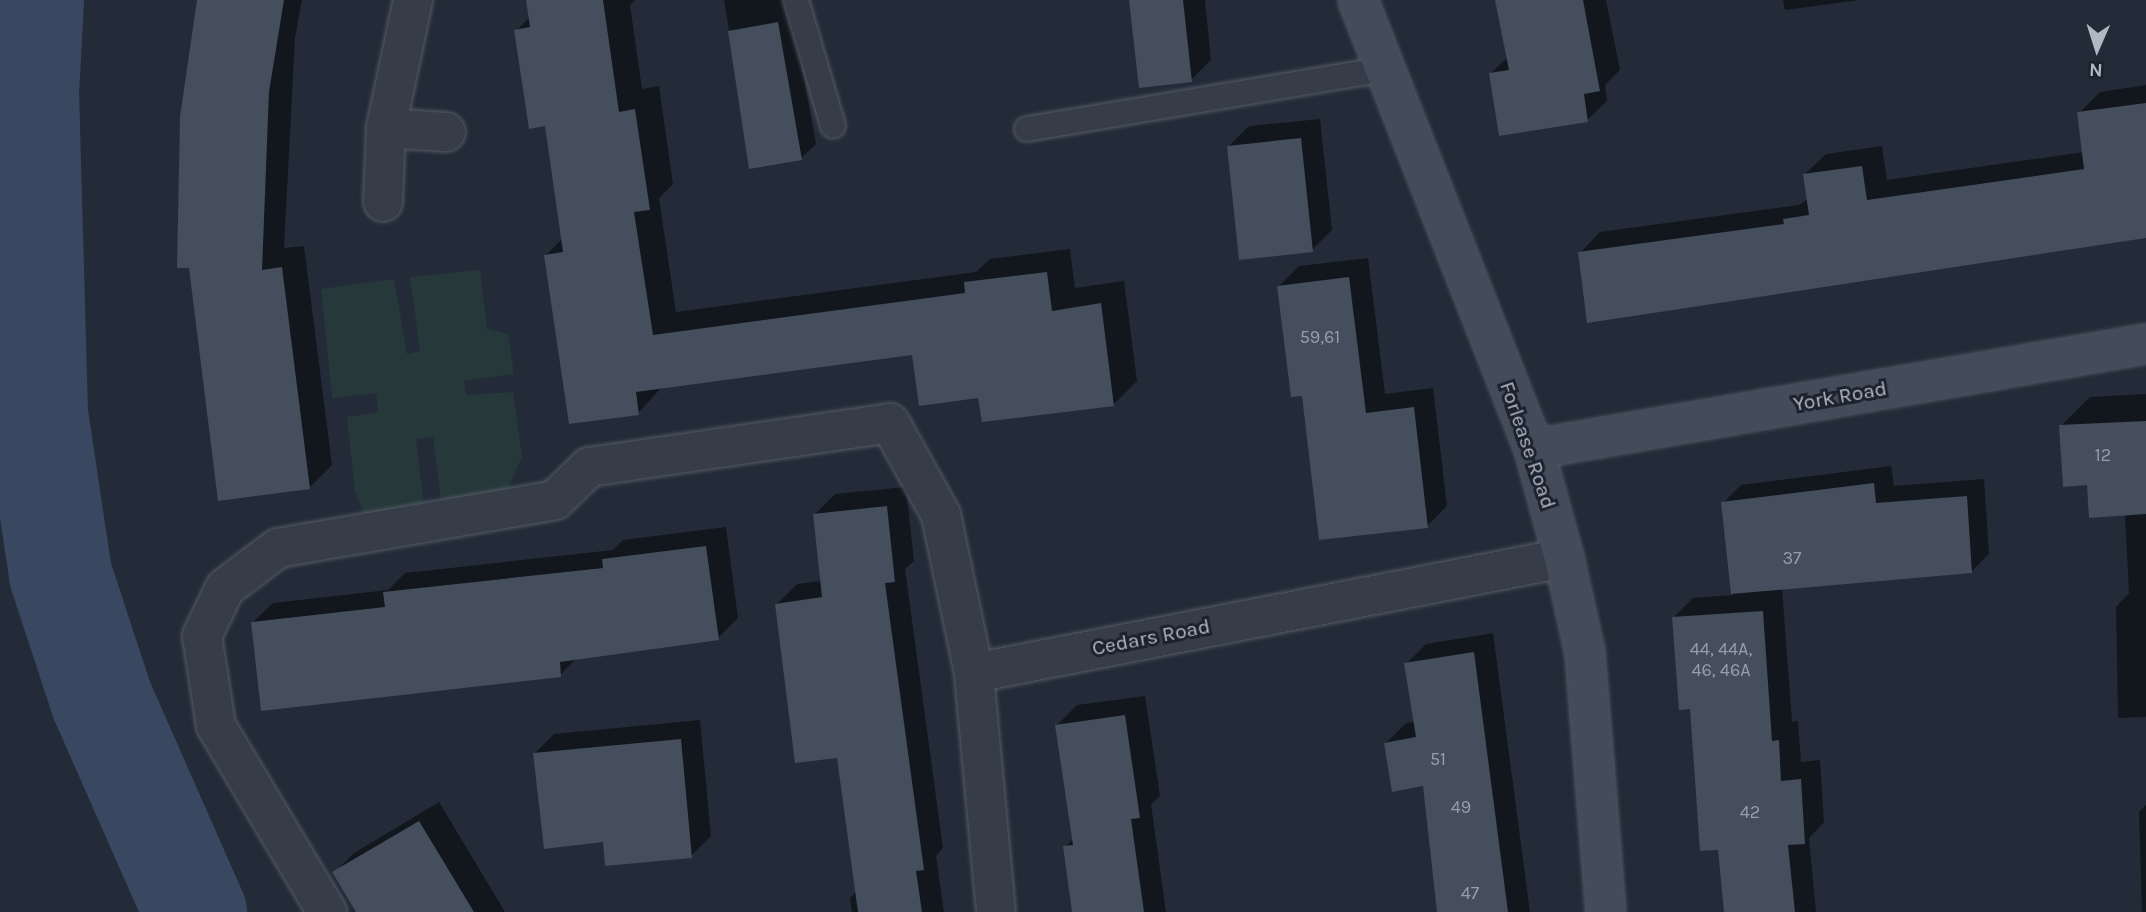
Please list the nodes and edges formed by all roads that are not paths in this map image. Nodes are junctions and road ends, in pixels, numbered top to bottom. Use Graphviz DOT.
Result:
graph roads {
  1 [pos="413,0"];
  2 [pos="796,0"];
  3 [pos="1358,0"];
  4 [pos="1386,69"];
  5 [pos="833,126"];
  6 [pos="386,128"];
  7 [pos="1027,129"];
  8 [pos="446,132"];
  9 [pos="383,202"];
  10 [pos="2146,344"];
  11 [pos="1534,449"];
  12 [pos="1564,558"];
  13 [pos="974,673"];
  14 [pos="327,912"];
  15 [pos="996,912"];
  16 [pos="1606,912"];
  1 -- 6 [label="street"];
  2 -- 5 [label="lane"];
  3 -- 4 [label="street, Forlease Road"];
  4 -- 7 [label="lane"];
  4 -- 11 [label="street, Forlease Road"];
  6 -- 8 [label="street"];
  6 -- 9 [label="street"];
  10 -- 11 [label="street, York Road"];
  11 -- 12 [label="street, Forlease Road"];
  12 -- 13 [label="street, Cedars Road"];
  12 -- 16 [label="street, Forlease Road"];
  13 -- 14 [label="street"];
  13 -- 15 [label="street"];
}
